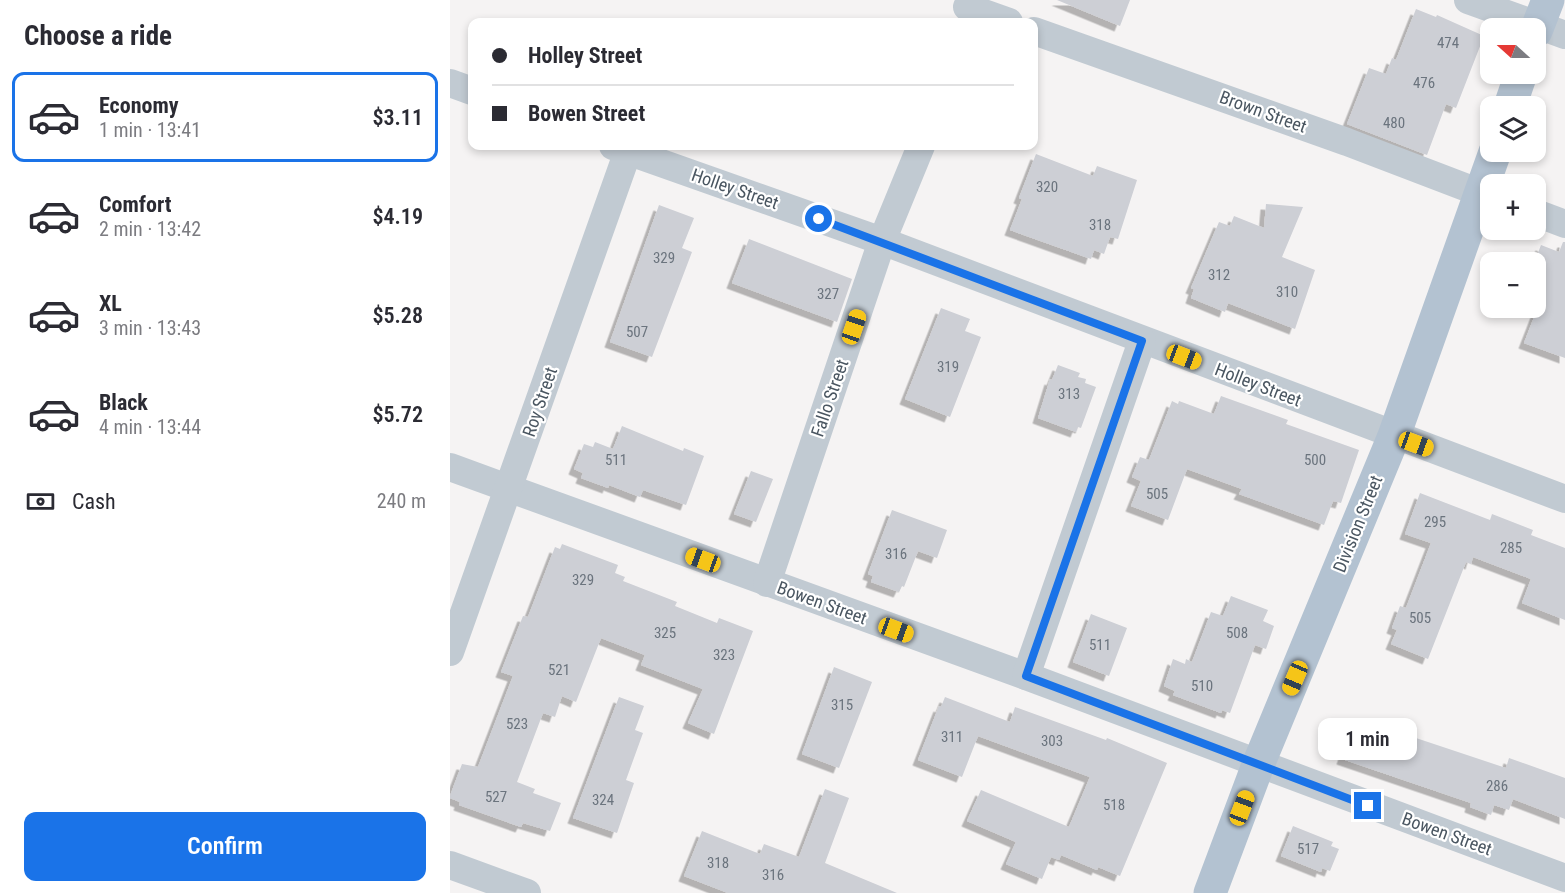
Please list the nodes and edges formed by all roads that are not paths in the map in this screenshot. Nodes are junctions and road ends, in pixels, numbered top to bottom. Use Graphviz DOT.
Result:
graph roads {
  1 [pos="1468,0"];
  2 [pos="966,10"];
  3 [pos="995,18"];
  4 [pos="1547,23"];
  5 [pos="1038,32"];
  6 [pos="450,83"];
  7 [pos="468,90"];
  8 [pos="620,150"];
  9 [pos="627,150"];
  10 [pos="919,150"];
  11 [pos="1480,193"];
  12 [pos="1480,211"];
  13 [pos="1546,217"];
  14 [pos="1565,224"];
  15 [pos="882,241"];
  16 [pos="1142,341"];
  17 [pos="1395,436"];
  18 [pos="450,467"];
  19 [pos="510,489"];
  20 [pos="1565,499"];
  21 [pos="767,583"];
  22 [pos="450,652"];
  23 [pos="1026,676"];
  24 [pos="1258,765"];
  25 [pos="450,865"];
  26 [pos="1565,878"];
  27 [pos="527,893"];
  28 [pos="1210,893"];
  1 -- 4 [label="street"];
  2 -- 3 [label="street"];
  5 -- 11 [label="street, Brown Street"];
  6 -- 7 [label="street"];
  8 -- 19 [label="street, Roy Street"];
  9 -- 15 [label="street, Holley Street"];
  10 -- 15 [label="street, Fallo Street"];
  12 -- 17 [label="main road, Division Street"];
  13 -- 14 [label="street"];
  15 -- 16 [label="street, Holley Street"];
  15 -- 21 [label="street, Fallo Street"];
  16 -- 17 [label="street, Holley Street"];
  16 -- 23 [label="street"];
  17 -- 20 [label="street, Holley Street"];
  17 -- 24 [label="main road, Division Street"];
  18 -- 19 [label="street, Bowen Street"];
  19 -- 21 [label="street, Bowen Street"];
  19 -- 22 [label="street, Roy Street"];
  21 -- 23 [label="street, Bowen Street"];
  23 -- 24 [label="street, Bowen Street"];
  24 -- 26 [label="street, Bowen Street"];
  24 -- 28 [label="main road, Division Street"];
  25 -- 27 [label="street"];
}
